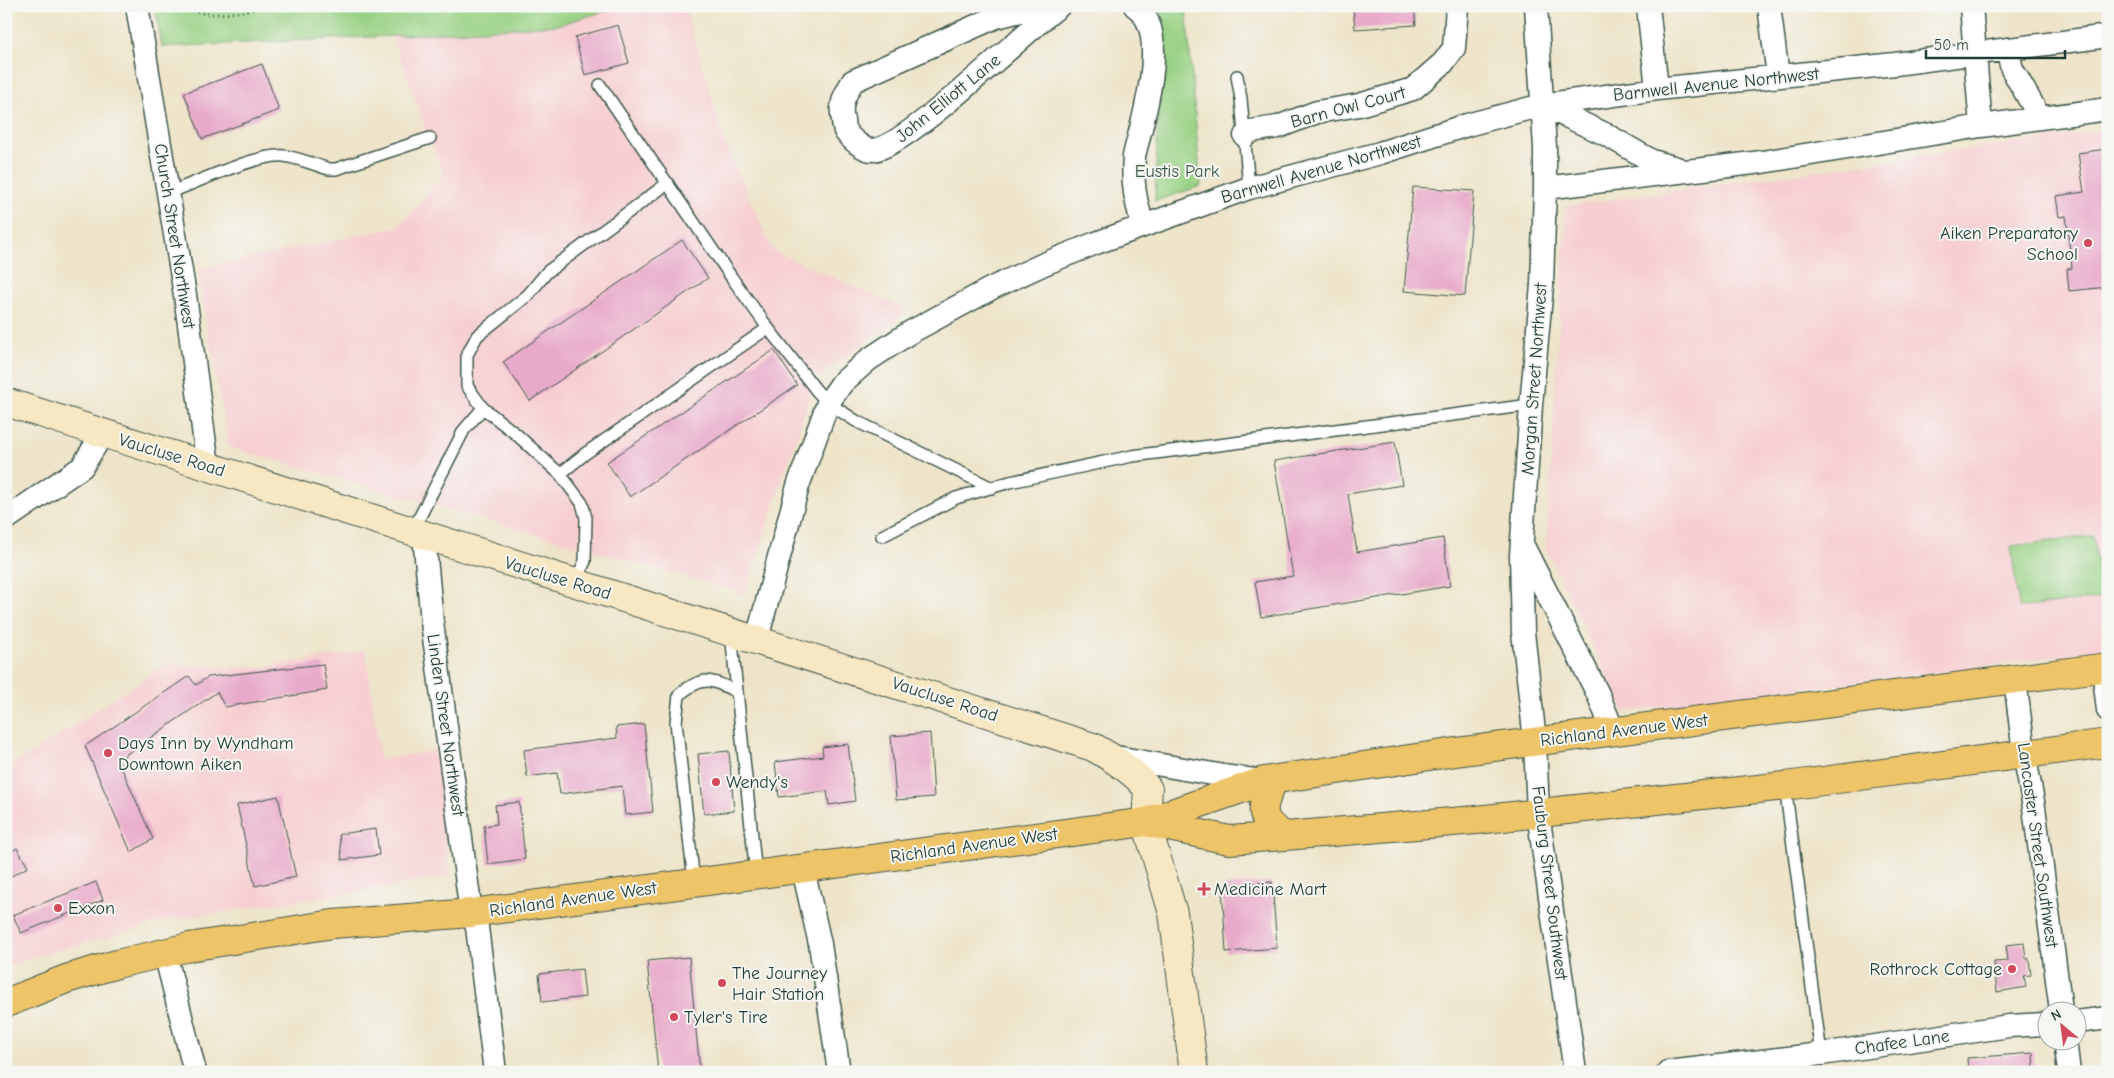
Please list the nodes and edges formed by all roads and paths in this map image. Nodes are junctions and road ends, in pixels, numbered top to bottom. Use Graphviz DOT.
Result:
graph roads {
  1 [pos="137,6"];
  2 [pos="189,6"];
  3 [pos="268,6"];
  4 [pos="1041,6"];
  5 [pos="1059,6"];
  6 [pos="1135,6"];
  7 [pos="1456,6"];
  8 [pos="1536,6"];
  9 [pos="1648,6"];
  10 [pos="1769,6"];
  11 [pos="1972,6"];
  12 [pos="2108,36"];
  13 [pos="2007,48"];
  14 [pos="1975,52"];
  15 [pos="1236,76"];
  16 [pos="1778,76"];
  17 [pos="600,85"];
  18 [pos="1657,89"];
  19 [pos="1542,105"];
  20 [pos="2108,109"];
  21 [pos="2040,118"];
  22 [pos="1981,126"];
  23 [pos="1245,136"];
  24 [pos="430,138"];
  25 [pos="1702,170"];
  26 [pos="668,183"];
  27 [pos="1249,188"];
  28 [pos="1545,188"];
  29 [pos="169,192"];
  30 [pos="1143,225"];
  31 [pos="768,328"];
  32 [pos="6,402"];
  33 [pos="828,403"];
  34 [pos="1531,406"];
  35 [pos="483,408"];
  36 [pos="103,433"];
  37 [pos="208,466"];
  38 [pos="560,474"];
  39 [pos="992,488"];
  40 [pos="6,519"];
  41 [pos="418,534"];
  42 [pos="882,536"];
  43 [pos="1522,544"];
  44 [pos="576,584"];
  45 [pos="731,631"];
  46 [pos="757,639"];
  47 [pos="2105,667"];
  48 [pos="2015,679"];
  49 [pos="737,692"];
  50 [pos="2108,710"];
  51 [pos="1612,731"];
  52 [pos="1535,741"];
  53 [pos="2108,743"];
  54 [pos="2024,753"];
  55 [pos="1110,756"];
  56 [pos="1269,780"];
  57 [pos="1786,786"];
  58 [pos="1538,813"];
  59 [pos="1146,822"];
  60 [pos="1285,836"];
  61 [pos="803,869"];
  62 [pos="756,875"];
  63 [pos="694,882"];
  64 [pos="471,913"];
  65 [pos="165,953"];
  66 [pos="2060,1000"];
  67 [pos="6,1003"];
  68 [pos="2108,1018"];
  69 [pos="2086,1021"];
  70 [pos="2036,1025"];
  71 [pos="2066,1050"];
  72 [pos="1820,1054"];
  73 [pos="195,1072"];
  74 [pos="495,1072"];
  75 [pos="839,1072"];
  76 [pos="1194,1072"];
  77 [pos="1575,1072"];
  78 [pos="1668,1072"];
  79 [pos="2069,1072"];
  1 -- 29 [label="street, Church Street Northwest"];
  2 -- 3 [label="path"];
  4 -- 5 [label="street, John Elliott Lane"];
  6 -- 30 [label="street"];
  7 -- 23 [label="street, Barn Owl Court"];
  8 -- 19 [label="street, Morgan Street Northwest"];
  9 -- 18 [label="street"];
  10 -- 16 [label="street"];
  11 -- 14 [label="street"];
  12 -- 13 [label="street, Barnwell Avenue Northwest"];
  13 -- 14 [label="street, Barnwell Avenue Northwest"];
  13 -- 21 [label="street"];
  14 -- 16 [label="street, Barnwell Avenue Northwest"];
  14 -- 22 [label="street"];
  15 -- 23 [label="lane"];
  16 -- 18 [label="street, Barnwell Avenue Northwest"];
  17 -- 26 [label="lane"];
  18 -- 19 [label="street, Barnwell Avenue Northwest"];
  19 -- 25 [label="street"];
  19 -- 27 [label="street, Barnwell Avenue Northwest"];
  19 -- 28 [label="street, Morgan Street Northwest"];
  20 -- 21 [label="street"];
  21 -- 22 [label="street"];
  22 -- 25 [label="street"];
  23 -- 27 [label="lane"];
  24 -- 29 [label="lane"];
  25 -- 28 [label="street"];
  26 -- 31 [label="lane"];
  26 -- 35 [label="lane"];
  27 -- 30 [label="street, Barnwell Avenue Northwest"];
  28 -- 34 [label="street, Morgan Street Northwest"];
  29 -- 37 [label="street, Church Street Northwest"];
  30 -- 33 [label="street, Barnwell Avenue Northwest"];
  31 -- 33 [label="lane"];
  31 -- 38 [label="lane"];
  32 -- 36 [label="street, Vaucluse Road"];
  33 -- 39 [label="lane"];
  33 -- 46 [label="street, Barnwell Avenue Northwest"];
  34 -- 39 [label="lane"];
  34 -- 43 [label="street, Morgan Street Northwest"];
  35 -- 38 [label="lane"];
  35 -- 41 [label="lane"];
  36 -- 37 [label="street, Vaucluse Road"];
  36 -- 40 [label="street"];
  37 -- 41 [label="street, Vaucluse Road"];
  38 -- 44 [label="lane"];
  39 -- 42 [label="lane"];
  41 -- 44 [label="street, Vaucluse Road"];
  41 -- 64 [label="street, Linden Street Northwest"];
  43 -- 51 [label="street"];
  43 -- 52 [label="street, Fauburg Street Southwest"];
  44 -- 45 [label="street, Vaucluse Road"];
  45 -- 46 [label="street, Vaucluse Road"];
  45 -- 49 [label="lane"];
  46 -- 55 [label="street, Vaucluse Road"];
  47 -- 48 [label="main road, Richland Avenue West"];
  47 -- 50 [label="street"];
  48 -- 51 [label="main road, Richland Avenue West"];
  48 -- 54 [label="street, Lancaster Street Southwest"];
  49 -- 62 [label="lane"];
  49 -- 63 [label="lane"];
  51 -- 52 [label="main road, Richland Avenue West"];
  52 -- 56 [label="main road, Richland Avenue West"];
  52 -- 58 [label="street, Fauburg Street Southwest"];
  53 -- 54 [label="main road, Richland Avenue West"];
  54 -- 57 [label="main road, Richland Avenue West"];
  54 -- 66 [label="street, Lancaster Street Southwest"];
  55 -- 56 [label="street"];
  55 -- 59 [label="street, Vaucluse Road"];
  56 -- 59 [label="main road, Richland Avenue West"];
  56 -- 60 [label="main road"];
  57 -- 58 [label="main road, Richland Avenue West"];
  57 -- 72 [label="lane"];
  58 -- 60 [label="main road, Richland Avenue West"];
  58 -- 77 [label="street, Fauburg Street Southwest"];
  59 -- 60 [label="main road, Richland Avenue West"];
  59 -- 61 [label="main road, Richland Avenue West"];
  59 -- 76 [label="street"];
  61 -- 62 [label="main road, Richland Avenue West"];
  61 -- 75 [label="street"];
  62 -- 63 [label="main road, Richland Avenue West"];
  63 -- 64 [label="main road, Richland Avenue West"];
  64 -- 65 [label="main road, Richland Avenue West"];
  64 -- 74 [label="street, Linden Street Northwest"];
  65 -- 67 [label="main road, Richland Avenue West"];
  65 -- 73 [label="street"];
  68 -- 69 [label="street"];
  70 -- 72 [label="street, Chafee Lane"];
  71 -- 79 [label="street"];
  72 -- 78 [label="street, Chafee Lane"];
}
